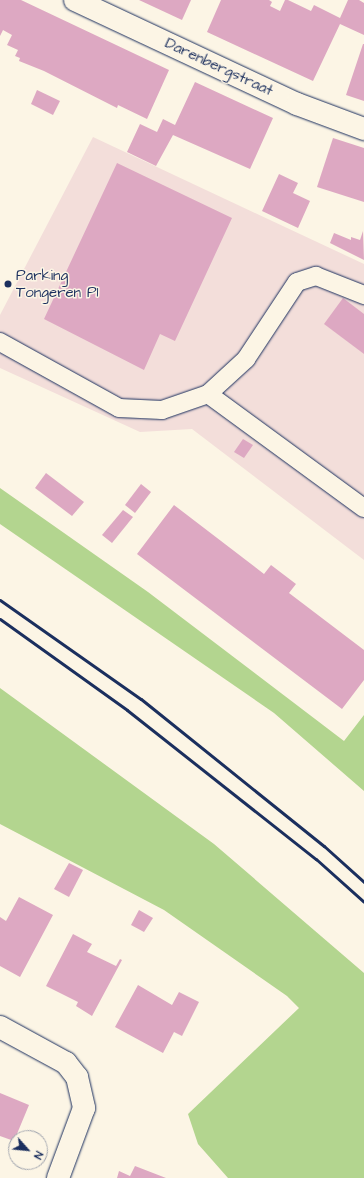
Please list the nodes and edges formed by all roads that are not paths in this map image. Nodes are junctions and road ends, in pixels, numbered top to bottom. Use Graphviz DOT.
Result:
graph roads {
  1 [pos="75,0"];
  2 [pos="364,129"];
  3 [pos="364,295"];
  4 [pos="0,342"];
  5 [pos="208,394"];
  6 [pos="364,508"];
  7 [pos="0,1028"];
  8 [pos="58,1178"];
  1 -- 2 [label="street, Darenbergstraat"];
  3 -- 5 [label="lane"];
  4 -- 5 [label="lane"];
  5 -- 6 [label="lane"];
  7 -- 8 [label="street"];
}
